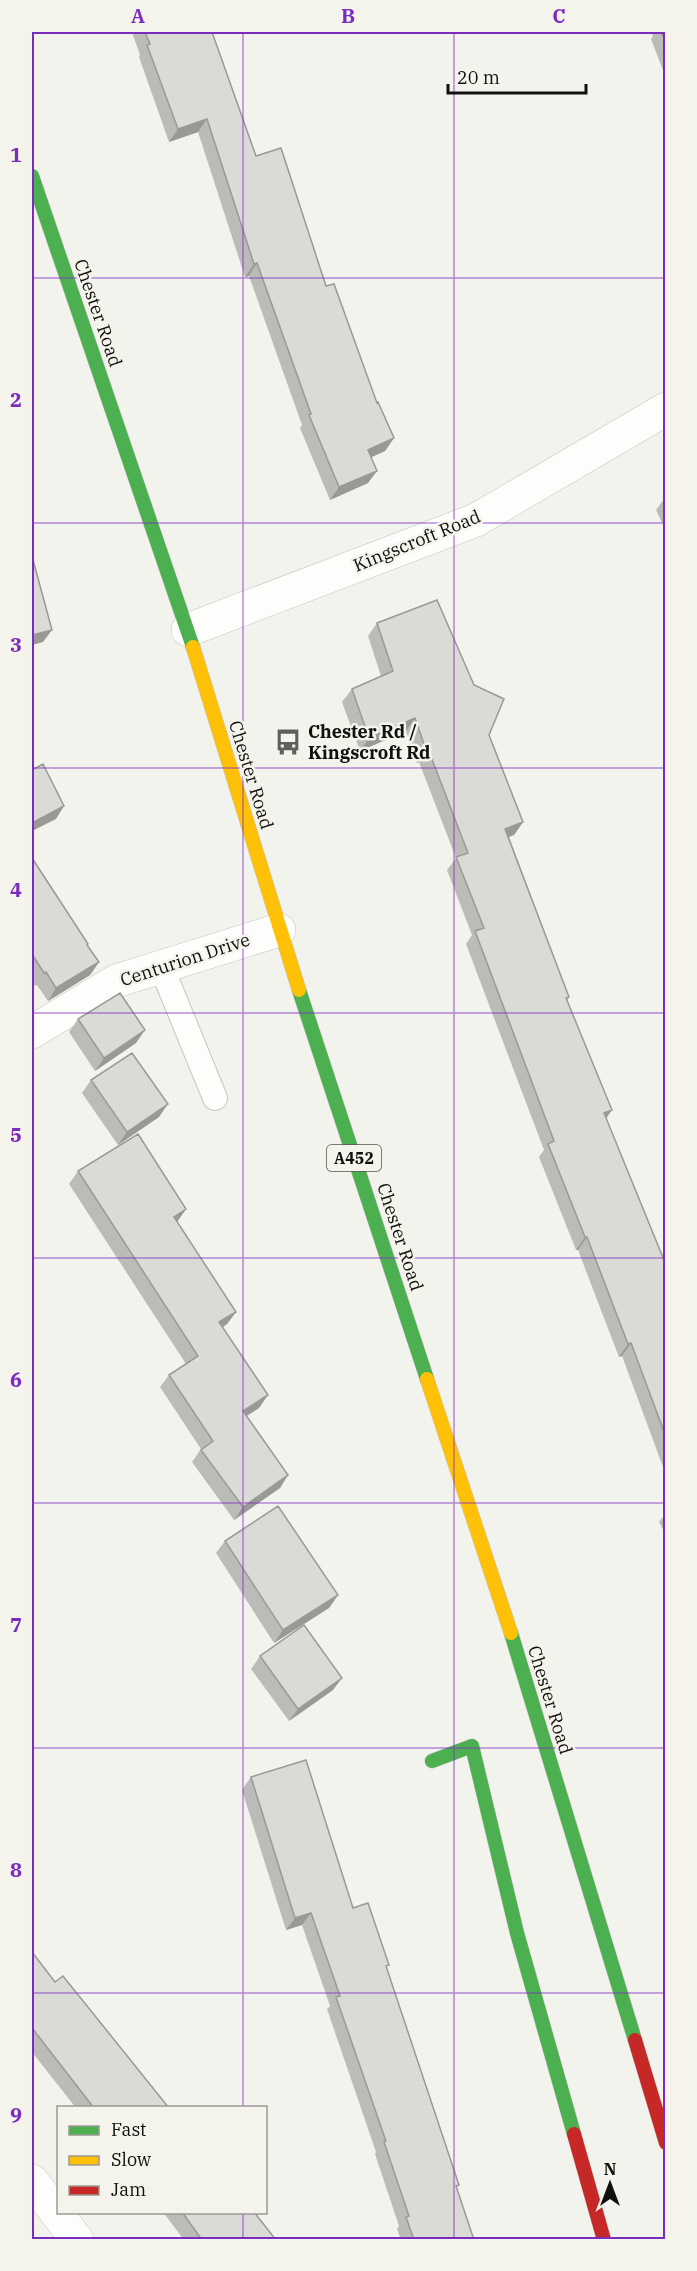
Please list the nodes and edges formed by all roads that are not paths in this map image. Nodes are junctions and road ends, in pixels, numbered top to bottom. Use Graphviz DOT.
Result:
graph roads {
  1 [pos="32,176"];
  2 [pos="666,409"];
  3 [pos="188,630"];
  4 [pos="279,930"];
  5 [pos="161,966"];
  6 [pos="32,1032"];
  7 [pos="215,1098"];
  8 [pos="432,1761"];
  9 [pos="666,2143"];
  10 [pos="32,2181"];
  11 [pos="57,2214"];
  12 [pos="57,2214"];
  13 [pos="77,2240"];
  14 [pos="604,2240"];
  1 -- 3 [label="main road, Chester Road / A452"];
  2 -- 3 [label="street, Kingscroft Road"];
  3 -- 4 [label="main road, Chester Road / A452"];
  4 -- 5 [label="street, Centurion Drive"];
  4 -- 9 [label="main road, Chester Road / A452"];
  5 -- 6 [label="street, Centurion Drive"];
  5 -- 7 [label="lane"];
  8 -- 14 [label="main road"];
  10 -- 11 [label="street"];
  12 -- 13 [label="street"];
}
